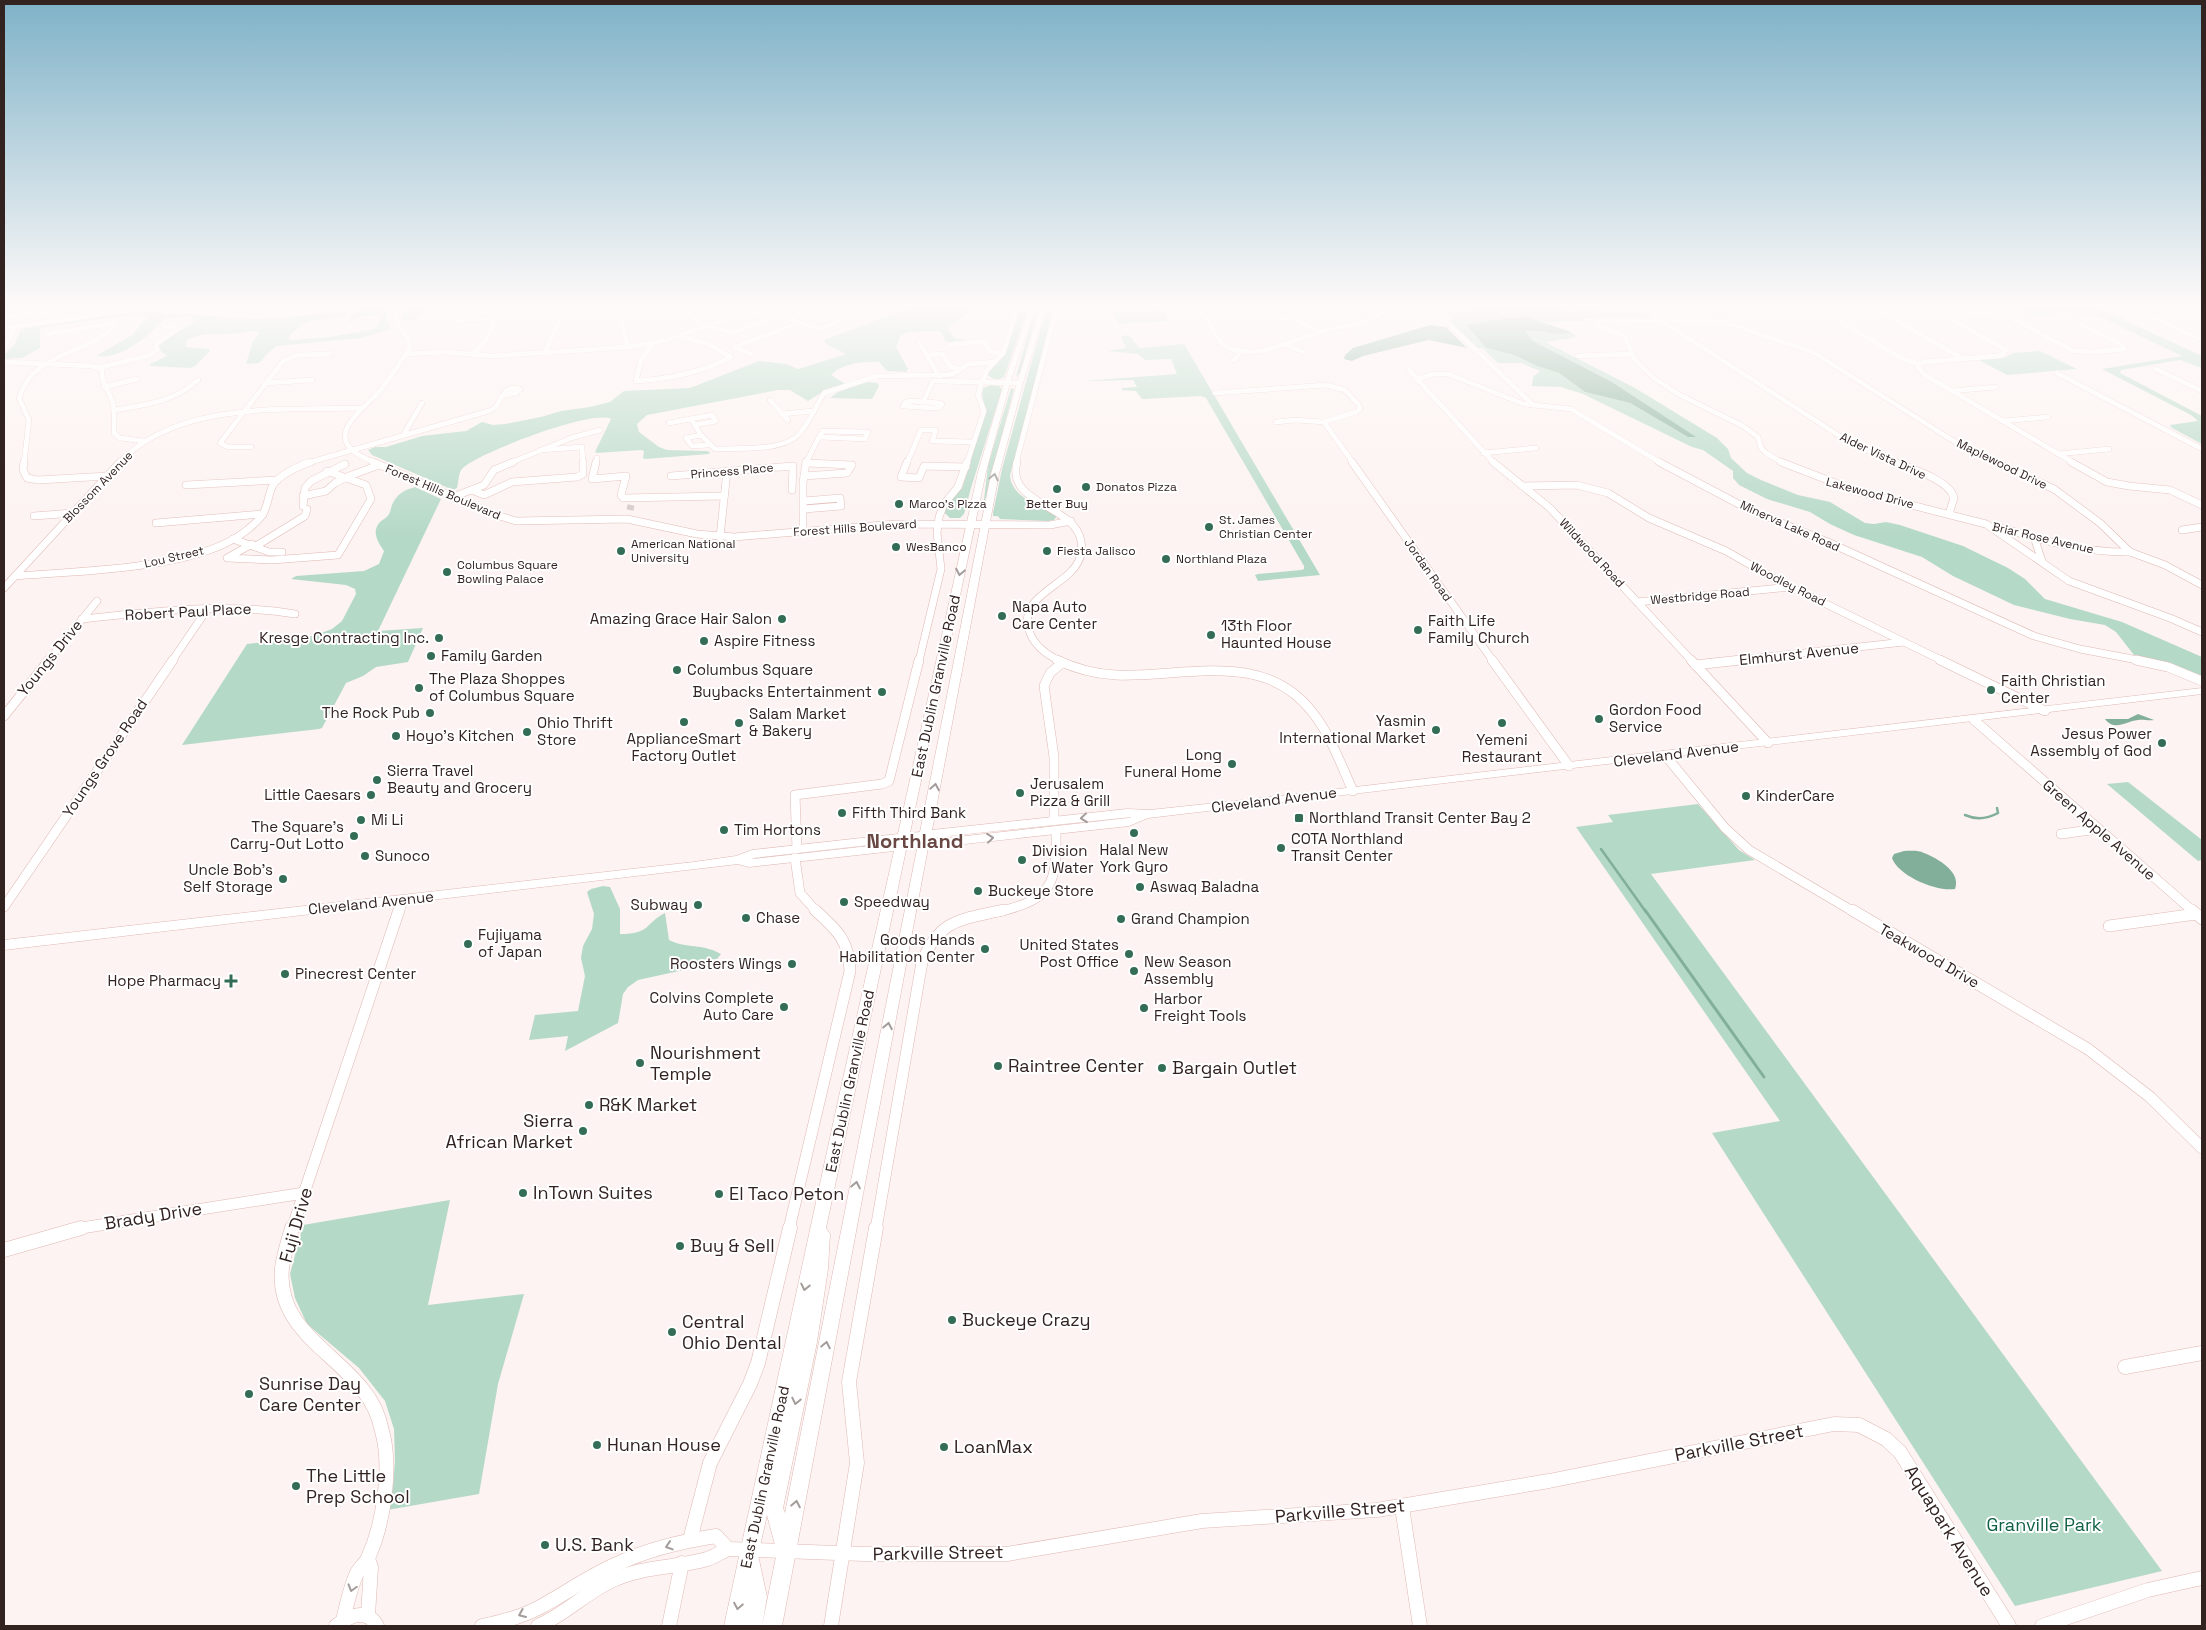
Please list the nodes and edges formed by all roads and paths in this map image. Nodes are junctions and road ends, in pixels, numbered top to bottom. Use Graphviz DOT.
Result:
graph roads {
  1 [pos="25,382"];
  2 [pos="102,382"];
  3 [pos="124,382"];
  4 [pos="196,382"];
  5 [pos="280,382"];
  6 [pos="387,382"];
  7 [pos="858,382"];
  8 [pos="932,382"];
  9 [pos="982,382"];
  10 [pos="984,382"];
  11 [pos="1037,382"];
  12 [pos="1420,382"];
  13 [pos="1468,382"];
  14 [pos="1510,382"];
  15 [pos="1659,382"];
  16 [pos="1756,382"];
  17 [pos="1860,382"];
  18 [pos="1937,382"];
  19 [pos="2076,382"];
  20 [pos="2183,382"];
  21 [pos="265,383"];
  22 [pos="1007,383"];
  23 [pos="1020,383"];
  24 [pos="104,387"];
  25 [pos="1996,387"];
  26 [pos="1951,390"];
  27 [pos="2202,391"];
  28 [pos="1216,394"];
  29 [pos="502,396"];
  30 [pos="770,400"];
  31 [pos="923,402"];
  32 [pos="422,403"];
  33 [pos="1534,405"];
  34 [pos="362,408"];
  35 [pos="114,410"];
  36 [pos="813,411"];
  37 [pos="242,413"];
  38 [pos="782,414"];
  39 [pos="2048,417"];
  40 [pos="691,419"];
  41 [pos="788,420"];
  42 [pos="2002,420"];
  43 [pos="1276,422"];
  44 [pos="1324,422"];
  45 [pos="669,423"];
  46 [pos="695,425"];
  47 [pos="600,430"];
  48 [pos="407,434"];
  49 [pos="701,435"];
  50 [pos="820,436"];
  51 [pos="144,441"];
  52 [pos="974,442"];
  53 [pos="709,445"];
  54 [pos="251,447"];
  55 [pos="582,447"];
  56 [pos="1536,448"];
  57 [pos="351,449"];
  58 [pos="2202,449"];
  59 [pos="541,450"];
  60 [pos="2109,450"];
  61 [pos="1483,453"];
  62 [pos="2057,454"];
  63 [pos="597,458"];
  64 [pos="806,463"];
  65 [pos="345,464"];
  66 [pos="379,465"];
  67 [pos="793,466"];
  68 [pos="966,467"];
  69 [pos="326,471"];
  70 [pos="727,471"];
  71 [pos="982,472"];
  72 [pos="108,476"];
  73 [pos="347,476"];
  74 [pos="671,476"];
  75 [pos="804,476"];
  76 [pos="278,480"];
  77 [pos="186,485"];
  78 [pos="1524,486"];
  79 [pos="472,490"];
  80 [pos="792,490"];
  81 [pos="303,496"];
  82 [pos="724,496"];
  83 [pos="453,497"];
  84 [pos="634,498"];
  85 [pos="804,501"];
  86 [pos="2202,505"];
  87 [pos="804,509"];
  88 [pos="73,513"];
  89 [pos="263,514"];
  90 [pos="1949,514"];
  91 [pos="34,516"];
  92 [pos="627,519"];
  93 [pos="1071,522"];
  94 [pos="156,523"];
  95 [pos="938,524"];
  96 [pos="970,524"];
  97 [pos="984,524"];
  98 [pos="1986,524"];
  99 [pos="2202,528"];
  100 [pos="2182,530"];
  101 [pos="803,532"];
  102 [pos="720,537"];
  103 [pos="2034,537"];
  104 [pos="233,539"];
  105 [pos="254,545"];
  106 [pos="282,552"];
  107 [pos="2130,552"];
  108 [pos="2042,561"];
  109 [pos="15,576"];
  110 [pos="2202,585"];
  111 [pos="1792,587"];
  112 [pos="4,588"];
  113 [pos="972,590"];
  114 [pos="97,601"];
  115 [pos="1637,602"];
  116 [pos="208,608"];
  117 [pos="295,614"];
  118 [pos="82,619"];
  119 [pos="2202,632"];
  120 [pos="1904,642"];
  121 [pos="1062,663"];
  122 [pos="1695,665"];
  123 [pos="2202,681"];
  124 [pos="2202,691"];
  125 [pos="2045,711"];
  126 [pos="4,716"];
  127 [pos="1974,720"];
  128 [pos="1768,744"];
  129 [pos="1666,755"];
  130 [pos="1569,766"];
  131 [pos="1353,791"];
  132 [pos="1055,826"];
  133 [pos="2098,829"];
  134 [pos="2061,834"];
  135 [pos="925,840"];
  136 [pos="903,842"];
  137 [pos="796,854"];
  138 [pos="404,900"];
  139 [pos="4,907"];
  140 [pos="2199,917"];
  141 [pos="2109,926"];
  142 [pos="4,945"];
  143 [pos="2202,1148"];
  144 [pos="304,1193"];
  145 [pos="824,1197"];
  146 [pos="4,1250"];
  147 [pos="2202,1352"];
  148 [pos="2126,1367"];
  149 [pos="1886,1439"];
  150 [pos="1402,1506"];
  151 [pos="690,1540"];
  152 [pos="728,1549"];
  153 [pos="749,1550"];
  154 [pos="786,1552"];
  155 [pos="842,1554"];
  156 [pos="368,1558"];
  157 [pos="682,1563"];
  158 [pos="2202,1578"];
  159 [pos="340,1623"];
  160 [pos="375,1623"];
  161 [pos="482,1626"];
  162 [pos="538,1626"];
  163 [pos="669,1626"];
  164 [pos="734,1626"];
  165 [pos="752,1626"];
  166 [pos="772,1626"];
  167 [pos="831,1626"];
  168 [pos="1420,1626"];
  169 [pos="2009,1626"];
  170 [pos="2042,1626"];
  1 -- 72 [label="street"];
  2 -- 24 [label="street"];
  3 -- 24 [label="street"];
  4 -- 35 [label="street"];
  5 -- 21 [label="street"];
  6 -- 34 [label="street"];
  7 -- 36 [label="street"];
  8 -- 31 [label="street"];
  9 -- 52 [label="street, East Dublin Granville Road"];
  10 -- 22 [label="street"];
  11 -- 93 [label="street"];
  12 -- 61 [label="street, Wildwood Road"];
  13 -- 33 [label="street, Minerva Lake Road"];
  14 -- 33 [label="street"];
  15 -- 90 [label="street, Lakewood Drive"];
  16 -- 90 [label="street, Alder Vista Drive"];
  17 -- 107 [label="street, Maplewood Drive"];
  18 -- 26 [label="street"];
  19 -- 58 [label="street"];
  20 -- 27 [label="street"];
  21 -- 37 [label="street"];
  22 -- 23 [label="street"];
  22 -- 71 [label="main road, East Dublin Granville Road"];
  97 -- 23 [label="main road, East Dublin Granville Road, one-way"];
  24 -- 35 [label="street"];
  25 -- 26 [label="street"];
  26 -- 42 [label="street"];
  28 -- 44 [label="street"];
  29 -- 48 [label="street"];
  30 -- 38 [label="street"];
  31 -- 31 [label="street"];
  32 -- 48 [label="street"];
  33 -- 123 [label="street, Minerva Lake Road"];
  34 -- 37 [label="street, Blossom Avenue"];
  34 -- 57 [label="street"];
  35 -- 51 [label="street"];
  36 -- 38 [label="street"];
  36 -- 53 [label="street"];
  37 -- 51 [label="street, Blossom Avenue"];
  37 -- 54 [label="street"];
  38 -- 41 [label="street"];
  39 -- 42 [label="street"];
  40 -- 45 [label="street"];
  40 -- 46 [label="street"];
  40 -- 46 [label="street"];
  42 -- 62 [label="street"];
  43 -- 44 [label="street"];
  44 -- 130 [label="street, Jordan Road"];
  46 -- 49 [label="street"];
  47 -- 59 [label="street"];
  48 -- 57 [label="street"];
  49 -- 53 [label="street"];
  49 -- 53 [label="street"];
  50 -- 50 [label="street"];
  50 -- 64 [label="street"];
  51 -- 72 [label="street, Blossom Avenue"];
  52 -- 68 [label="street, East Dublin Granville Road"];
  52 -- 68 [label="street"];
  55 -- 59 [label="street"];
  55 -- 79 [label="street"];
  56 -- 61 [label="street"];
  57 -- 66 [label="street, Forest Hills Boulevard"];
  57 -- 76 [label="street"];
  59 -- 79 [label="street"];
  60 -- 62 [label="street"];
  61 -- 78 [label="street, Wildwood Road"];
  62 -- 86 [label="street"];
  63 -- 84 [label="street"];
  64 -- 75 [label="street"];
  64 -- 75 [label="street"];
  65 -- 69 [label="street"];
  66 -- 73 [label="street"];
  66 -- 83 [label="street, Forest Hills Boulevard"];
  67 -- 70 [label="street, Princess Place"];
  67 -- 80 [label="street"];
  68 -- 95 [label="street, East Dublin Granville Road"];
  69 -- 73 [label="street"];
  69 -- 81 [label="street"];
  70 -- 74 [label="street, Princess Place"];
  70 -- 82 [label="street"];
  71 -- 96 [label="main road, East Dublin Granville Road"];
  71 -- 97 [label="main road"];
  72 -- 88 [label="street, Blossom Avenue"];
  73 -- 81 [label="street"];
  73 -- 105 [label="street"];
  75 -- 85 [label="street"];
  76 -- 77 [label="street"];
  76 -- 89 [label="street, Lou Street"];
  78 -- 111 [label="street, Woodley Road"];
  78 -- 115 [label="street, Wildwood Road"];
  79 -- 83 [label="street"];
  81 -- 105 [label="street"];
  82 -- 84 [label="street"];
  82 -- 102 [label="street"];
  83 -- 92 [label="street, Forest Hills Boulevard"];
  84 -- 92 [label="street"];
  85 -- 87 [label="street"];
  85 -- 87 [label="street"];
  87 -- 101 [label="street"];
  88 -- 91 [label="street"];
  88 -- 109 [label="street, Blossom Avenue"];
  89 -- 94 [label="street"];
  89 -- 104 [label="street, Lou Street"];
  90 -- 98 [label="street, Lakewood Drive"];
  92 -- 102 [label="street, Forest Hills Boulevard"];
  93 -- 97 [label="street, Forest Hills Boulevard"];
  93 -- 121 [label="street"];
  95 -- 96 [label="street, Forest Hills Boulevard"];
  95 -- 101 [label="street, Forest Hills Boulevard"];
  95 -- 137 [label="street, East Dublin Granville Road"];
  96 -- 97 [label="street, Forest Hills Boulevard"];
  96 -- 113 [label="main road"];
  96 -- 136 [label="main road, East Dublin Granville Road, one-way"];
  97 -- 113 [label="main road, East Dublin Granville Road"];
  98 -- 103 [label="street, Briar Rose Avenue"];
  98 -- 108 [label="street, Lakewood Drive"];
  99 -- 100 [label="street"];
  101 -- 102 [label="street, Forest Hills Boulevard"];
  103 -- 107 [label="street, Briar Rose Avenue"];
  103 -- 108 [label="street"];
  104 -- 105 [label="street"];
  104 -- 109 [label="street, Lou Street"];
  105 -- 106 [label="street"];
  107 -- 110 [label="street, Maplewood Drive"];
  108 -- 119 [label="street, Lakewood Drive"];
  109 -- 112 [label="street, Blossom Avenue"];
  111 -- 115 [label="street, Westbridge Road"];
  111 -- 120 [label="street, Woodley Road"];
  135 -- 113 [label="main road, East Dublin Granville Road, one-way"];
  114 -- 118 [label="street, Youngs Drive"];
  115 -- 122 [label="street, Wildwood Road"];
  116 -- 117 [label="street, Robert Paul Place"];
  116 -- 118 [label="street, Robert Paul Place"];
  116 -- 139 [label="street, Youngs Grove Road"];
  118 -- 126 [label="street, Youngs Drive"];
  120 -- 122 [label="street, Elmhurst Avenue"];
  120 -- 125 [label="street, Woodley Road"];
  121 -- 131 [label="street"];
  121 -- 132 [label="street"];
  122 -- 128 [label="street, Wildwood Road"];
  124 -- 125 [label="main road, Cleveland Avenue"];
  125 -- 127 [label="main road, Cleveland Avenue"];
  127 -- 128 [label="main road, Cleveland Avenue"];
  127 -- 133 [label="street, Green Apple Avenue"];
  128 -- 129 [label="main road, Cleveland Avenue"];
  129 -- 130 [label="main road, Cleveland Avenue"];
  129 -- 143 [label="street, Teakwood Drive"];
  130 -- 131 [label="main road, Cleveland Avenue"];
  131 -- 132 [label="main road, Cleveland Avenue"];
  132 -- 135 [label="main road, Cleveland Avenue"];
  132 -- 155 [label="street"];
  133 -- 134 [label="street"];
  133 -- 140 [label="street, Green Apple Avenue"];
  135 -- 136 [label="main road, Cleveland Avenue"];
  154 -- 135 [label="main road, East Dublin Granville Road, one-way"];
  136 -- 137 [label="main road, Cleveland Avenue"];
  136 -- 145 [label="main road, East Dublin Granville Road"];
  137 -- 138 [label="main road, Cleveland Avenue"];
  137 -- 151 [label="street, East Dublin Granville Road"];
  138 -- 142 [label="main road, Cleveland Avenue"];
  138 -- 144 [label="street, Fuji Drive"];
  140 -- 141 [label="street"];
  144 -- 146 [label="street, Brady Drive"];
  144 -- 156 [label="street, Fuji Drive"];
  145 -- 153 [label="main road, East Dublin Granville Road, one-way"];
  145 -- 154 [label="main road, one-way"];
  147 -- 148 [label="street"];
  149 -- 150 [label="street, Parkville Street"];
  149 -- 169 [label="street, Aquapark Avenue"];
  150 -- 155 [label="street, Parkville Street"];
  150 -- 168 [label="street"];
  151 -- 152 [label="street"];
  151 -- 161 [label="street, one-way"];
  152 -- 153 [label="street"];
  152 -- 157 [label="street"];
  153 -- 154 [label="street"];
  153 -- 164 [label="main road, East Dublin Granville Road, one-way"];
  153 -- 165 [label="main road"];
  154 -- 155 [label="street, Parkville Street"];
  154 -- 166 [label="main road, East Dublin Granville Road"];
  155 -- 167 [label="street"];
  156 -- 159 [label="street, Fuji Drive, one-way"];
  156 -- 160 [label="street, Fuji Drive"];
  157 -- 162 [label="street"];
  157 -- 163 [label="street"];
  158 -- 170 [label="street"];
  159 -- 160 [label="street"];
}
